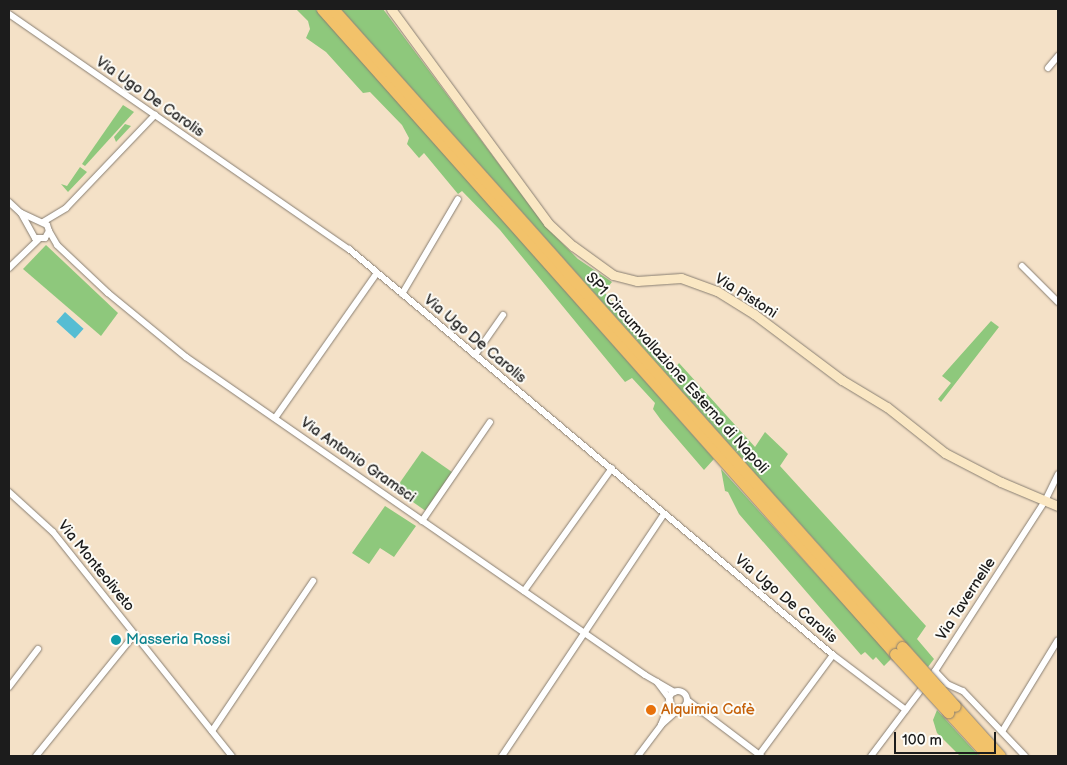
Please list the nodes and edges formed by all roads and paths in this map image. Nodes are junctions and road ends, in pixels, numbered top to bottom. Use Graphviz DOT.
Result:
graph roads {
  1 [pos="322,9"];
  2 [pos="333,9"];
  3 [pos="391,9"];
  4 [pos="9,14"];
  5 [pos="1058,56"];
  6 [pos="1048,68"];
  7 [pos="155,115"];
  8 [pos="458,199"];
  9 [pos="9,202"];
  10 [pos="21,213"];
  11 [pos="55,216"];
  12 [pos="41,222"];
  13 [pos="49,230"];
  14 [pos="36,236"];
  15 [pos="57,245"];
  16 [pos="1022,266"];
  17 [pos="9,268"];
  18 [pos="377,273"];
  19 [pos="402,294"];
  20 [pos="1058,302"];
  21 [pos="502,315"];
  22 [pos="475,355"];
  23 [pos="275,418"];
  24 [pos="490,422"];
  25 [pos="612,468"];
  26 [pos="1058,474"];
  27 [pos="9,492"];
  28 [pos="1045,500"];
  29 [pos="1058,506"];
  30 [pos="662,517"];
  31 [pos="422,520"];
  32 [pos="313,581"];
  33 [pos="524,591"];
  34 [pos="585,633"];
  35 [pos="134,635"];
  36 [pos="1058,640"];
  37 [pos="38,649"];
  38 [pos="898,650"];
  39 [pos="833,655"];
  40 [pos="934,672"];
  41 [pos="657,682"];
  42 [pos="9,687"];
  43 [pos="675,692"];
  44 [pos="670,700"];
  45 [pos="683,705"];
  46 [pos="951,709"];
  47 [pos="906,710"];
  48 [pos="661,725"];
  49 [pos="1003,730"];
  50 [pos="212,731"];
  51 [pos="36,756"];
  52 [pos="232,756"];
  53 [pos="502,756"];
  54 [pos="638,756"];
  55 [pos="760,756"];
  56 [pos="871,756"];
  57 [pos="988,756"];
  58 [pos="1000,756"];
  59 [pos="1026,756"];
  1 -- 38 [label="highway, SP1 Circumvallazione Esterna di Napoli"];
  2 -- 38 [label="highway, SP1 Circumvallazione Esterna di Napoli"];
  3 -- 28 [label="street, Via Pistoni"];
  4 -- 7 [label="street, Via Ugo De Carolis"];
  5 -- 6 [label="street"];
  7 -- 11 [label="street"];
  7 -- 18 [label="street, Via Ugo De Carolis"];
  8 -- 19 [label="street"];
  9 -- 10 [label="street"];
  10 -- 12 [label="street"];
  10 -- 14 [label="street"];
  11 -- 12 [label="street"];
  11 -- 13 [label="street"];
  12 -- 13 [label="street, Via Antonio Gramsci"];
  12 -- 14 [label="street"];
  13 -- 14 [label="street"];
  13 -- 15 [label="street, Via Antonio Gramsci"];
  14 -- 15 [label="street, Via Antonio Gramsci"];
  14 -- 17 [label="street"];
  15 -- 23 [label="street, Via Antonio Gramsci"];
  16 -- 20 [label="street"];
  18 -- 19 [label="street, Via Ugo De Carolis"];
  18 -- 23 [label="street"];
  19 -- 22 [label="street, Via Ugo De Carolis"];
  21 -- 22 [label="street"];
  22 -- 25 [label="street, Via Ugo De Carolis"];
  23 -- 31 [label="street, Via Antonio Gramsci"];
  24 -- 31 [label="street"];
  25 -- 33 [label="street"];
  25 -- 39 [label="street, Via Ugo De Carolis"];
  26 -- 28 [label="street, Via Tavernelle"];
  27 -- 35 [label="street, Via Monteoliveto"];
  28 -- 29 [label="street, Via Pistoni"];
  28 -- 40 [label="street, Via Tavernelle"];
  30 -- 34 [label="street"];
  31 -- 33 [label="street, Via Antonio Gramsci"];
  32 -- 50 [label="street"];
  33 -- 34 [label="street, Via Antonio Gramsci"];
  34 -- 41 [label="street, Via Antonio Gramsci"];
  34 -- 53 [label="street"];
  35 -- 50 [label="street, Via Monteoliveto"];
  35 -- 51 [label="street"];
  36 -- 49 [label="street"];
  37 -- 42 [label="street"];
  38 -- 46 [label="highway, SP1 Circumvallazione Esterna di Napoli, bridge"];
  39 -- 47 [label="street, Via Ugo De Carolis"];
  39 -- 55 [label="street"];
  40 -- 47 [label="street, Via Tavernelle"];
  40 -- 49 [label="street"];
  41 -- 43 [label="street, Via Antonio Gramsci"];
  41 -- 44 [label="street, Via Antonio Gramsci"];
  43 -- 44 [label="street"];
  43 -- 45 [label="street, Via Antonio Gramsci"];
  44 -- 45 [label="street, Via Antonio Gramsci"];
  44 -- 48 [label="street"];
  45 -- 48 [label="street"];
  45 -- 55 [label="street"];
  46 -- 57 [label="highway, SP1 Circumvallazione Esterna di Napoli"];
  46 -- 58 [label="highway, SP1 Circumvallazione Esterna di Napoli"];
  47 -- 56 [label="street, Via Tavernelle"];
  48 -- 54 [label="street"];
  49 -- 59 [label="street"];
  50 -- 52 [label="street, Via Monteoliveto"];
}
